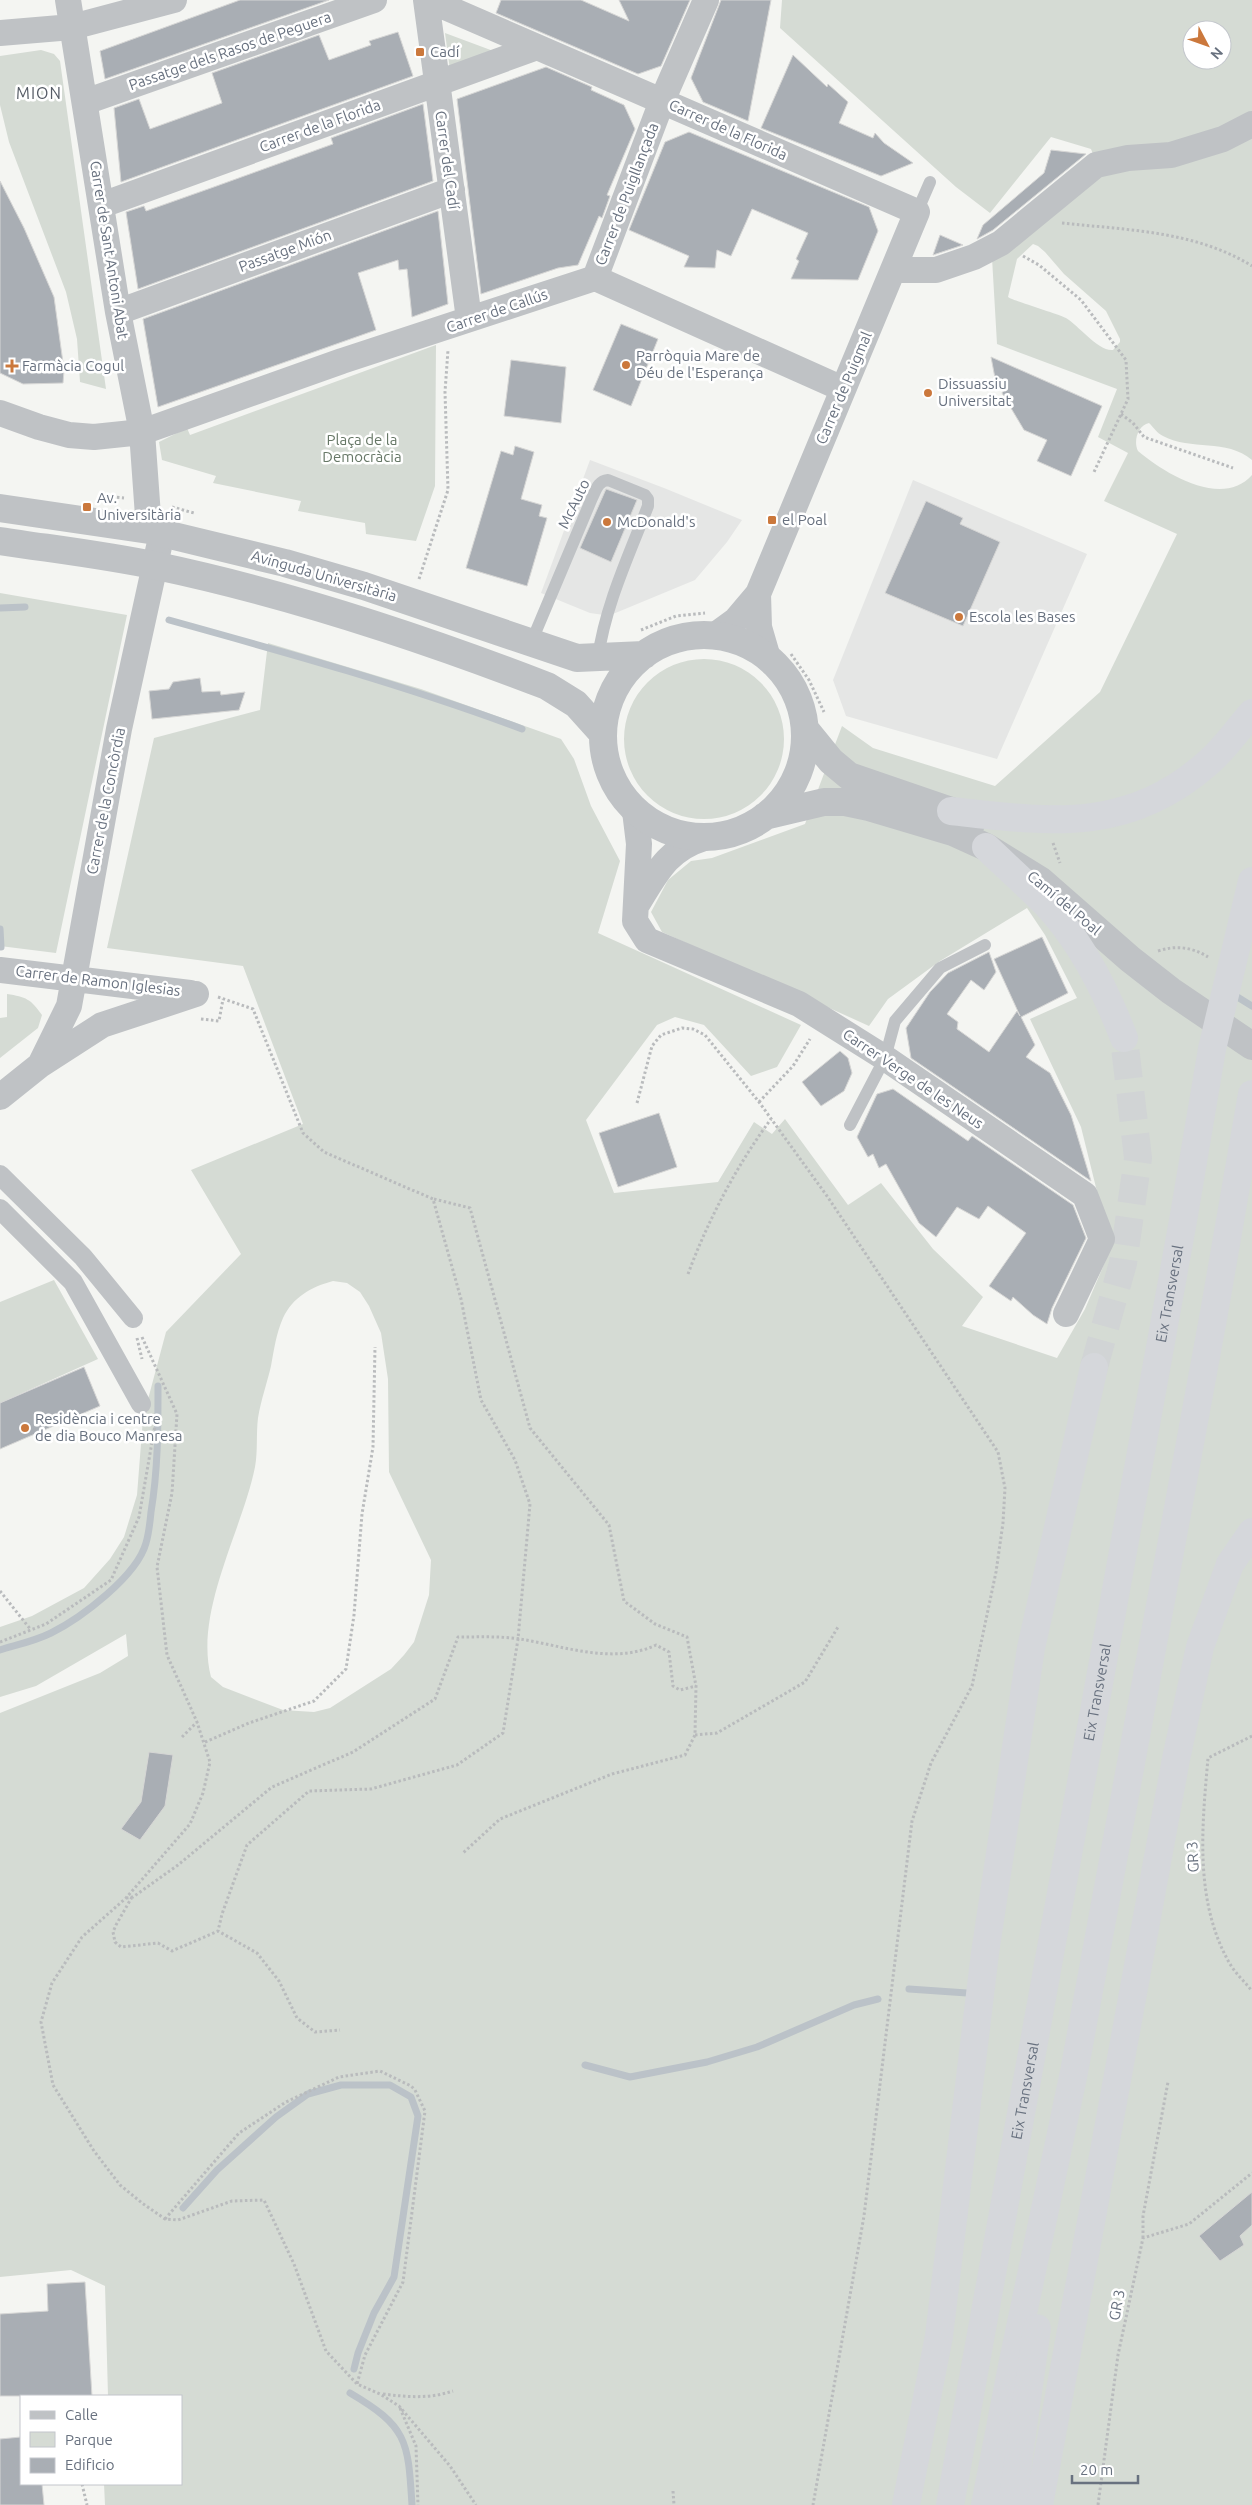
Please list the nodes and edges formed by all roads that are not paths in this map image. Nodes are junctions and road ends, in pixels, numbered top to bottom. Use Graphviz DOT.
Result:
graph roads {
  1 [pos="68,0"];
  2 [pos="174,0"];
  3 [pos="374,0"];
  4 [pos="427,0"];
  5 [pos="706,0"];
  6 [pos="72,27"];
  7 [pos="0,32"];
  8 [pos="538,47"];
  9 [pos="436,84"];
  10 [pos="662,101"];
  11 [pos="85,102"];
  12 [pos="1252,124"];
  13 [pos="930,182"];
  14 [pos="452,190"];
  15 [pos="102,205"];
  16 [pos="918,212"];
  17 [pos="895,270"];
  18 [pos="595,278"];
  19 [pos="118,312"];
  20 [pos="459,323"];
  21 [pos="843,389"];
  22 [pos="0,413"];
  23 [pos="142,432"];
  24 [pos="0,508"];
  25 [pos="156,531"];
  26 [pos="0,541"];
  27 [pos="156,566"];
  28 [pos="758,594"];
  29 [pos="713,624"];
  30 [pos="531,643"];
  31 [pos="641,643"];
  32 [pos="778,654"];
  33 [pos="598,658"];
  34 [pos="1252,713"];
  35 [pos="817,725"];
  36 [pos="603,734"];
  37 [pos="635,811"];
  38 [pos="951,811"];
  39 [pos="766,816"];
  40 [pos="704,838"];
  41 [pos="986,847"];
  42 [pos="1252,881"];
  43 [pos="635,908"];
  44 [pos="985,945"];
  45 [pos="0,970"];
  46 [pos="73,977"];
  47 [pos="194,1006"];
  48 [pos="1252,1029"];
  49 [pos="1124,1038"];
  50 [pos="1252,1046"];
  51 [pos="885,1058"];
  52 [pos="40,1065"];
  53 [pos="1252,1094"];
  54 [pos="0,1097"];
  55 [pos="850,1125"];
  56 [pos="0,1175"];
  57 [pos="0,1209"];
  58 [pos="1066,1314"];
  59 [pos="133,1318"];
  60 [pos="1094,1367"];
  61 [pos="147,1410"];
  62 [pos="1252,1532"];
  63 [pos="1074,2072"];
  64 [pos="906,2505"];
  65 [pos="950,2505"];
  66 [pos="985,2505"];
  67 [pos="1012,2505"];
  68 [pos="1039,2505"];
  1 -- 6 [label="street, Carrer de Sant Antoni Abat"];
  2 -- 6 [label="street"];
  3 -- 11 [label="street, Passatge dels Rasos de Peguera"];
  4 -- 8 [label="street, Carrer de la Florida"];
  4 -- 9 [label="street, Carrer del Cadí"];
  5 -- 10 [label="street, Carrer de Puigllançada"];
  6 -- 7 [label="street"];
  6 -- 11 [label="street, Carrer de Sant Antoni Abat"];
  8 -- 9 [label="street, Carrer de la Florida"];
  8 -- 10 [label="street, Carrer de la Florida"];
  9 -- 14 [label="street, Carrer del Cadí"];
  9 -- 15 [label="street, Carrer de la Florida"];
  10 -- 16 [label="street, Carrer de la Florida"];
  10 -- 18 [label="street, Carrer de Puigllançada"];
  11 -- 15 [label="street, Carrer de Sant Antoni Abat"];
  12 -- 17 [label="street"];
  13 -- 16 [label="lane, Carrer de Puigmal"];
  14 -- 19 [label="street, Passatge Mión"];
  14 -- 20 [label="street, Carrer del Cadí"];
  15 -- 19 [label="street, Carrer de Sant Antoni Abat"];
  16 -- 17 [label="street, Carrer de Puigmal"];
  17 -- 21 [label="street, Carrer de Puigmal"];
  18 -- 20 [label="street, Carrer de Callús"];
  18 -- 21 [label="street"];
  19 -- 23 [label="street, Carrer de Sant Antoni Abat"];
  20 -- 23 [label="street, Carrer de Callús"];
  21 -- 28 [label="street, Carrer de Puigmal"];
  22 -- 23 [label="street, Carrer de Callús"];
  23 -- 25 [label="street, Carrer de Sant Antoni Abat"];
  24 -- 25 [label="street, Avinguda Universitària"];
  25 -- 27 [label="street, Carrer de la Concòrdia"];
  25 -- 30 [label="street, Avinguda Universitària"];
  26 -- 27 [label="street, Avinguda Universitària"];
  27 -- 36 [label="street, Avinguda Universitària"];
  27 -- 46 [label="street, Carrer de la Concòrdia"];
  28 -- 29 [label="street, Carrer de Puigmal"];
  28 -- 32 [label="street, Carrer de Puigmal"];
  29 -- 31 [label="street"];
  29 -- 32 [label="street"];
  30 -- 33 [label="street, Avinguda Universitària"];
  30 -- 33 [label="lane, McAuto"];
  31 -- 33 [label="street, Avinguda Universitària"];
  31 -- 36 [label="street"];
  32 -- 35 [label="street"];
  34 -- 38 [label="highway"];
  35 -- 38 [label="street, Camí del Poal"];
  35 -- 39 [label="street"];
  36 -- 37 [label="street"];
  37 -- 40 [label="street"];
  37 -- 43 [label="street, Carrer Verge de les Neus"];
  38 -- 48 [label="street, Camí del Poal"];
  39 -- 40 [label="street"];
  39 -- 41 [label="street, Camí del Poal"];
  40 -- 43 [label="street"];
  41 -- 49 [label="highway"];
  41 -- 50 [label="street, Camí del Poal"];
  42 -- 65 [label="highway, Eix Transversal"];
  43 -- 51 [label="street, Carrer Verge de les Neus"];
  44 -- 51 [label="lane"];
  45 -- 46 [label="street, Carrer de Ramon Iglesias"];
  46 -- 47 [label="street, Carrer de Ramon Iglesias"];
  46 -- 52 [label="street, Carrer de la Concòrdia"];
  47 -- 52 [label="street, Carrer de la Concòrdia"];
  51 -- 55 [label="lane"];
  51 -- 58 [label="street, Carrer Verge de les Neus"];
  52 -- 54 [label="street, Carrer de la Concòrdia"];
  53 -- 63 [label="highway"];
  56 -- 59 [label="street"];
  57 -- 61 [label="street"];
  60 -- 64 [label="highway"];
  62 -- 68 [label="highway"];
  63 -- 66 [label="highway"];
  63 -- 67 [label="highway"];
}
